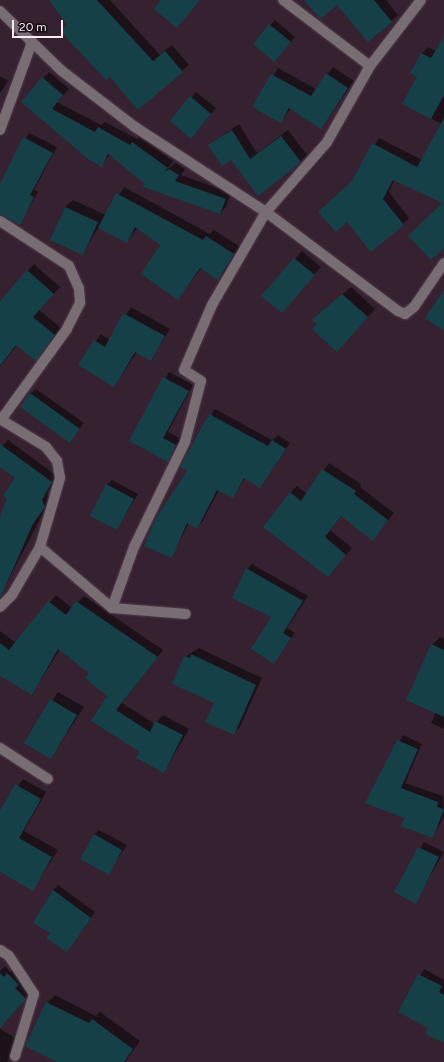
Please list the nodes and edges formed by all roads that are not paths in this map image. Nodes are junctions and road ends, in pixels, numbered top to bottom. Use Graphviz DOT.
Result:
graph roads {
  1 [pos="283,0"];
  2 [pos="421,0"];
  3 [pos="0,11"];
  4 [pos="32,42"];
  5 [pos="370,66"];
  6 [pos="0,130"];
  7 [pos="266,212"];
  8 [pos="0,221"];
  9 [pos="444,263"];
  10 [pos="0,420"];
  11 [pos="40,547"];
  12 [pos="0,607"];
  13 [pos="112,608"];
  14 [pos="186,614"];
  15 [pos="0,748"];
  16 [pos="48,779"];
  17 [pos="0,950"];
  18 [pos="15,1056"];
  1 -- 5 [label="street"];
  2 -- 5 [label="street"];
  3 -- 4 [label="street"];
  4 -- 6 [label="street"];
  4 -- 7 [label="street"];
  5 -- 7 [label="street"];
  7 -- 9 [label="street"];
  7 -- 13 [label="street"];
  8 -- 10 [label="street"];
  10 -- 11 [label="street"];
  11 -- 12 [label="street"];
  11 -- 13 [label="street"];
  13 -- 14 [label="street"];
  15 -- 16 [label="street"];
  17 -- 18 [label="street"];
}
